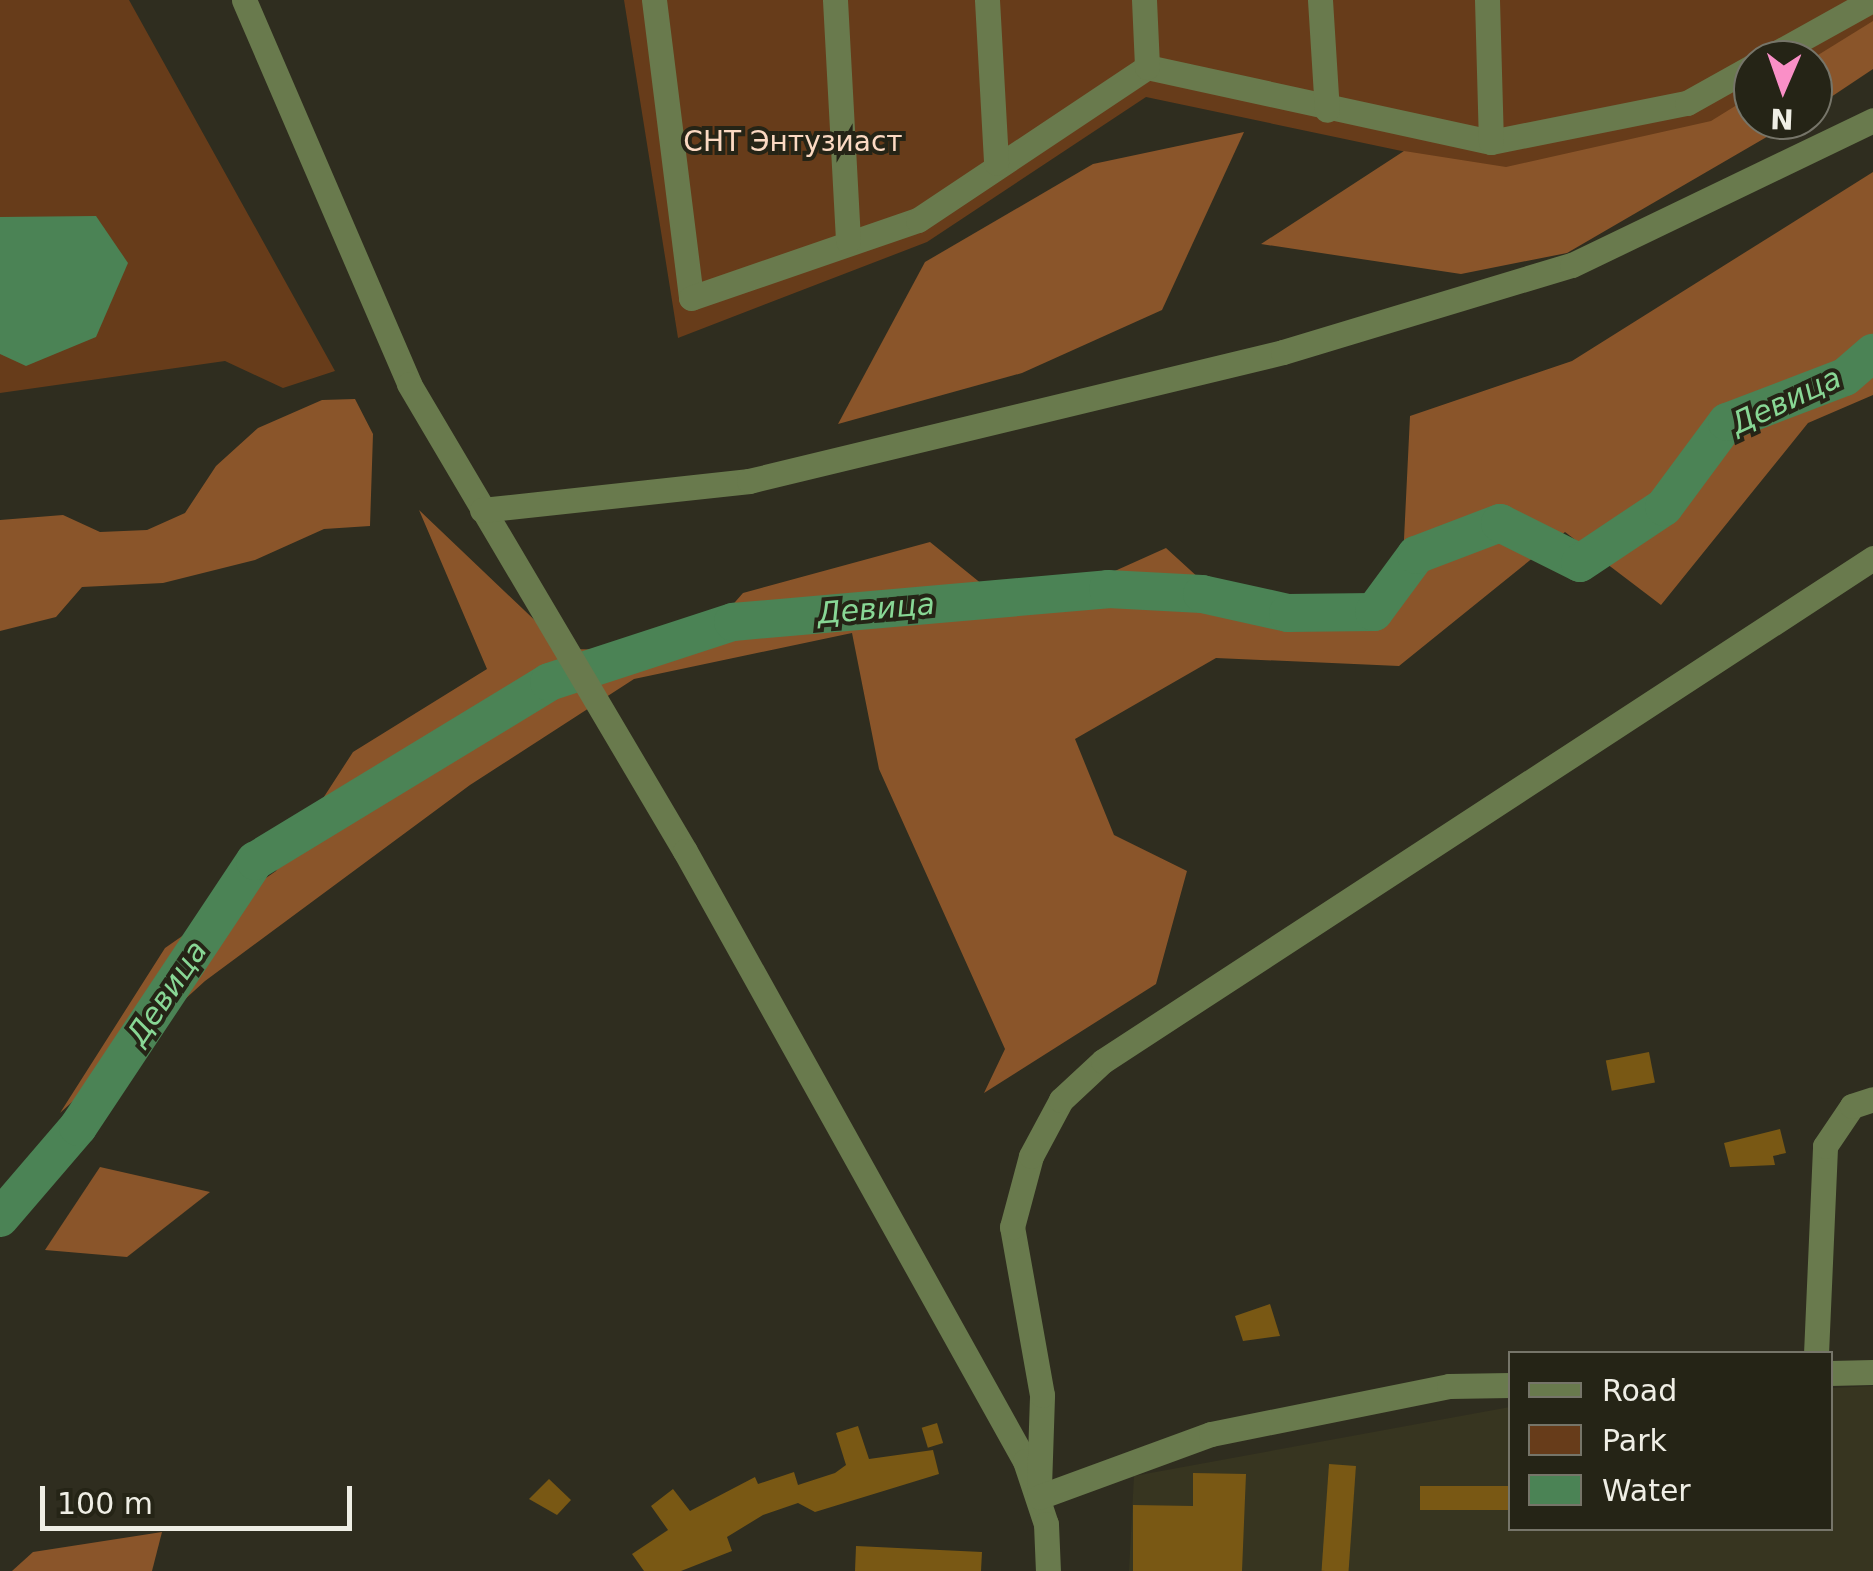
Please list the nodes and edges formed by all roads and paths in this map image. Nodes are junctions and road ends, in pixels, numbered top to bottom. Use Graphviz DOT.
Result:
graph roads {
  1 [pos="244,0"];
  2 [pos="654,0"];
  3 [pos="835,0"];
  4 [pos="986,0"];
  5 [pos="1144,0"];
  6 [pos="1320,0"];
  7 [pos="1487,0"];
  8 [pos="1865,2"];
  9 [pos="1799,40"];
  10 [pos="1147,67"];
  11 [pos="1733,77"];
  12 [pos="1327,110"];
  13 [pos="1873,120"];
  14 [pos="1491,142"];
  15 [pos="996,163"];
  16 [pos="848,241"];
  17 [pos="482,510"];
  18 [pos="1873,558"];
  19 [pos="1873,1099"];
  20 [pos="1816,1351"];
  21 [pos="1833,1372"];
  22 [pos="1873,1372"];
  23 [pos="1508,1385"];
  24 [pos="1039,1497"];
  25 [pos="1048,1571"];
  1 -- 17 [label="street"];
  2 -- 16 [label="street"];
  3 -- 16 [label="street"];
  4 -- 15 [label="street"];
  5 -- 10 [label="street"];
  6 -- 12 [label="street"];
  7 -- 14 [label="street"];
  8 -- 9 [label="street"];
  10 -- 12 [label="street"];
  10 -- 15 [label="street"];
  11 -- 14 [label="street"];
  12 -- 14 [label="street"];
  13 -- 17 [label="street"];
  15 -- 16 [label="street"];
  17 -- 24 [label="street"];
  18 -- 24 [label="street"];
  19 -- 20 [label="street"];
  21 -- 22 [label="street"];
  23 -- 24 [label="street"];
  24 -- 25 [label="street"];
}
